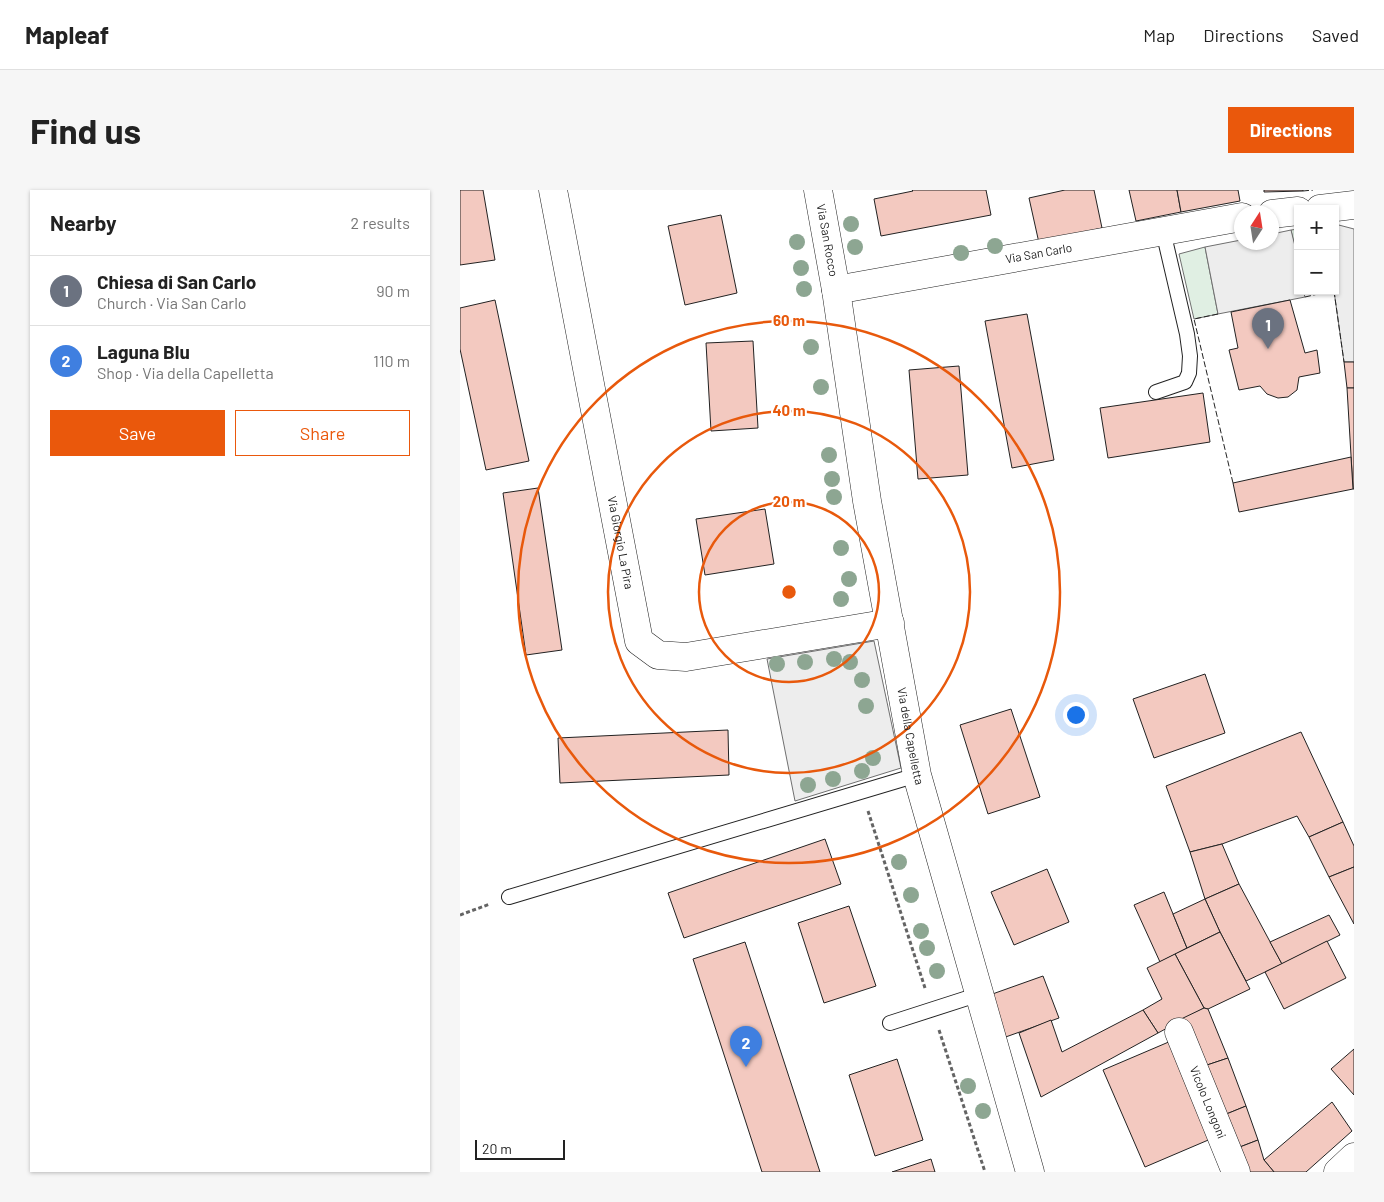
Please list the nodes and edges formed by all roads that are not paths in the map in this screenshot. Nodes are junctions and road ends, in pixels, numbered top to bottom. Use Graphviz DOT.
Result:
graph roads {
  1 [pos="552,190"];
  2 [pos="818,190"];
  3 [pos="1354,205"];
  4 [pos="1339,207"];
  5 [pos="1294,211"];
  6 [pos="1279,213"];
  7 [pos="1234,218"];
  8 [pos="1162,231"];
  9 [pos="836,290"];
  10 [pos="1156,392"];
  11 [pos="890,623"];
  12 [pos="917,775"];
  13 [pos="509,896"];
  14 [pos="980,994"];
  15 [pos="890,1023"];
  16 [pos="1179,1032"];
  17 [pos="1354,1157"];
  18 [pos="1030,1172"];
  19 [pos="1236,1172"];
  20 [pos="1338,1172"];
  1 -- 11 [label="street, Via Giorgio La Pira"];
  2 -- 9 [label="street, Via San Rocco"];
  3 -- 4 [label="street"];
  5 -- 6 [label="street"];
  7 -- 8 [label="street, Via San Carlo"];
  8 -- 9 [label="street, Via San Carlo"];
  8 -- 10 [label="lane"];
  9 -- 11 [label="street, Via della Capelletta"];
  11 -- 12 [label="street, Via della Capelletta"];
  12 -- 13 [label="lane"];
  12 -- 14 [label="street, Via della Capelletta"];
  14 -- 15 [label="lane"];
  14 -- 18 [label="street, Via della Capelletta"];
  16 -- 19 [label="street, Vicolo Longoni"];
  17 -- 20 [label="street"];
}
